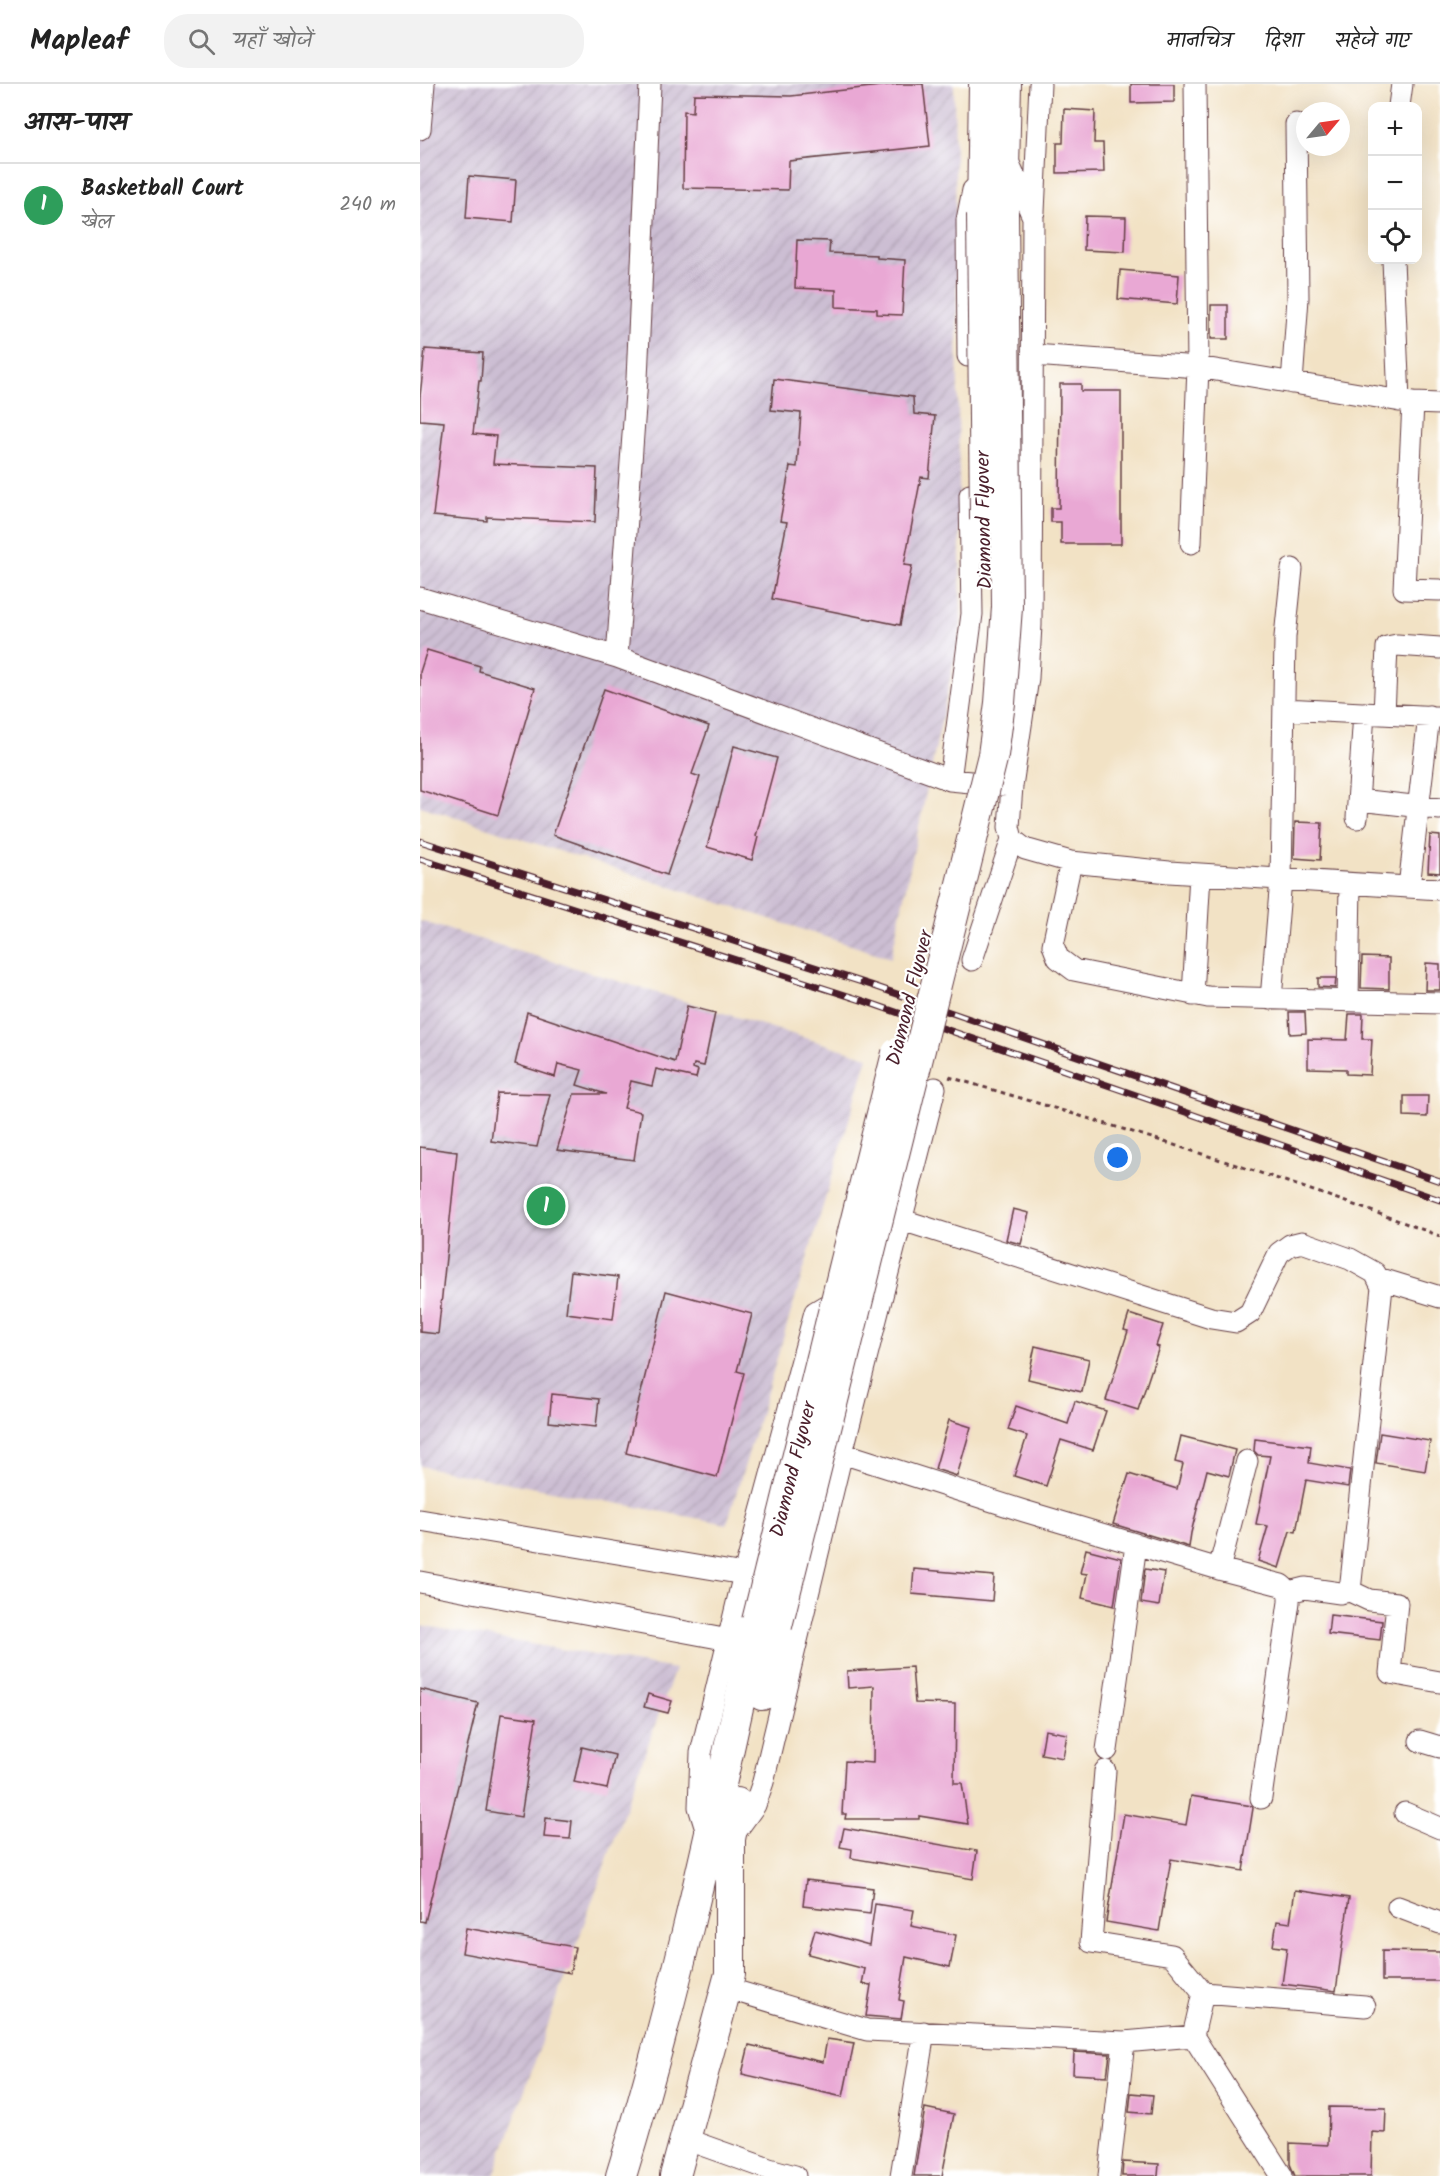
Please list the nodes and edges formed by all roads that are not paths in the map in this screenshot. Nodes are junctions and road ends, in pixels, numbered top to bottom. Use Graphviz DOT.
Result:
graph roads {
  1 [pos="424,84"];
  2 [pos="651,84"];
  3 [pos="984,84"];
  4 [pos="1006,84"];
  5 [pos="1040,84"];
  6 [pos="1195,84"];
  7 [pos="1402,84"];
  8 [pos="1400,102"];
  9 [pos="420,129"];
  10 [pos="994,148"];
  11 [pos="1296,156"];
  12 [pos="1034,217"];
  13 [pos="1394,264"];
  14 [pos="1034,355"];
  15 [pos="1198,367"];
  16 [pos="1292,383"];
  17 [pos="1406,402"];
  18 [pos="1440,404"];
  19 [pos="1191,543"];
  20 [pos="1292,569"];
  21 [pos="1440,590"];
  22 [pos="420,598"];
  23 [pos="1440,648"];
  24 [pos="617,657"];
  25 [pos="1284,709"];
  26 [pos="1374,714"];
  27 [pos="1435,716"];
  28 [pos="950,780"];
  29 [pos="1012,786"];
  30 [pos="1418,806"];
  31 [pos="1440,808"];
  32 [pos="1012,839"];
  33 [pos="1071,862"];
  34 [pos="1200,874"];
  35 [pos="1281,879"];
  36 [pos="1350,884"];
  37 [pos="1408,887"];
  38 [pos="1440,889"];
  39 [pos="972,960"];
  40 [pos="1193,995"];
  41 [pos="1271,999"];
  42 [pos="1348,1001"];
  43 [pos="1440,1003"];
  44 [pos="937,1081"];
  45 [pos="902,1220"];
  46 [pos="1378,1278"];
  47 [pos="1440,1297"];
  48 [pos="877,1320"];
  49 [pos="842,1453"];
  50 [pos="1247,1461"];
  51 [pos="420,1520"];
  52 [pos="1136,1545"];
  53 [pos="1219,1569"];
  54 [pos="744,1574"];
  55 [pos="420,1582"];
  56 [pos="1350,1591"];
  57 [pos="1289,1592"];
  58 [pos="729,1640"];
  59 [pos="1440,1682"];
  60 [pos="1261,1798"];
  61 [pos="1405,1813"];
  62 [pos="1440,1828"];
  63 [pos="719,1839"];
  64 [pos="1398,1907"];
  65 [pos="1440,1923"];
  66 [pos="726,1988"];
  67 [pos="1203,1993"];
  68 [pos="1365,2006"];
  69 [pos="924,2032"];
  70 [pos="1193,2036"];
  71 [pos="1124,2042"];
  72 [pos="638,2119"];
  73 [pos="686,2139"];
  74 [pos="621,2176"];
  75 [pos="675,2176"];
  76 [pos="795,2176"];
  77 [pos="900,2176"];
  78 [pos="1108,2176"];
  79 [pos="1282,2176"];
  1 -- 9 [label="street"];
  2 -- 24 [label="street"];
  3 -- 10 [label="highway"];
  4 -- 10 [label="highway"];
  5 -- 12 [label="street"];
  6 -- 15 [label="street"];
  7 -- 8 [label="street"];
  10 -- 12 [label="street"];
  10 -- 28 [label="street"];
  10 -- 63 [label="highway, Diamond Flyover, bridge"];
  11 -- 16 [label="street"];
  12 -- 14 [label="street"];
  13 -- 17 [label="street"];
  14 -- 15 [label="street"];
  14 -- 29 [label="street"];
  15 -- 16 [label="street"];
  15 -- 19 [label="street"];
  16 -- 17 [label="street"];
  17 -- 18 [label="street"];
  17 -- 21 [label="street"];
  20 -- 25 [label="street"];
  22 -- 24 [label="street"];
  23 -- 26 [label="street"];
  24 -- 28 [label="street"];
  25 -- 26 [label="street"];
  25 -- 35 [label="street"];
  26 -- 27 [label="street"];
  26 -- 30 [label="street"];
  27 -- 30 [label="street"];
  28 -- 29 [label="street"];
  29 -- 32 [label="street"];
  30 -- 31 [label="street"];
  30 -- 37 [label="street"];
  32 -- 33 [label="street"];
  32 -- 39 [label="street"];
  33 -- 34 [label="street"];
  33 -- 40 [label="street"];
  34 -- 35 [label="street"];
  34 -- 40 [label="street"];
  35 -- 36 [label="street"];
  35 -- 41 [label="street"];
  36 -- 37 [label="street"];
  36 -- 42 [label="street"];
  37 -- 38 [label="street"];
  40 -- 41 [label="street"];
  41 -- 42 [label="street"];
  42 -- 43 [label="street"];
  44 -- 45 [label="street"];
  45 -- 46 [label="street"];
  45 -- 48 [label="street"];
  46 -- 47 [label="street"];
  46 -- 56 [label="street"];
  48 -- 49 [label="street"];
  48 -- 54 [label="street"];
  49 -- 52 [label="street"];
  49 -- 63 [label="street"];
  50 -- 53 [label="street"];
  51 -- 54 [label="street"];
  52 -- 53 [label="street"];
  52 -- 67 [label="street"];
  53 -- 57 [label="street"];
  54 -- 58 [label="street"];
  55 -- 58 [label="street"];
  56 -- 57 [label="street"];
  56 -- 59 [label="street"];
  57 -- 60 [label="street"];
  58 -- 63 [label="street"];
  61 -- 62 [label="street"];
  63 -- 66 [label="highway"];
  63 -- 72 [label="highway"];
  64 -- 65 [label="street"];
  66 -- 69 [label="street"];
  66 -- 73 [label="highway"];
  67 -- 68 [label="street"];
  67 -- 70 [label="street"];
  69 -- 71 [label="street"];
  69 -- 77 [label="street"];
  70 -- 71 [label="street"];
  70 -- 79 [label="street"];
  71 -- 78 [label="street"];
  72 -- 73 [label="highway"];
  72 -- 74 [label="highway"];
  73 -- 75 [label="highway"];
  73 -- 76 [label="street"];
}
